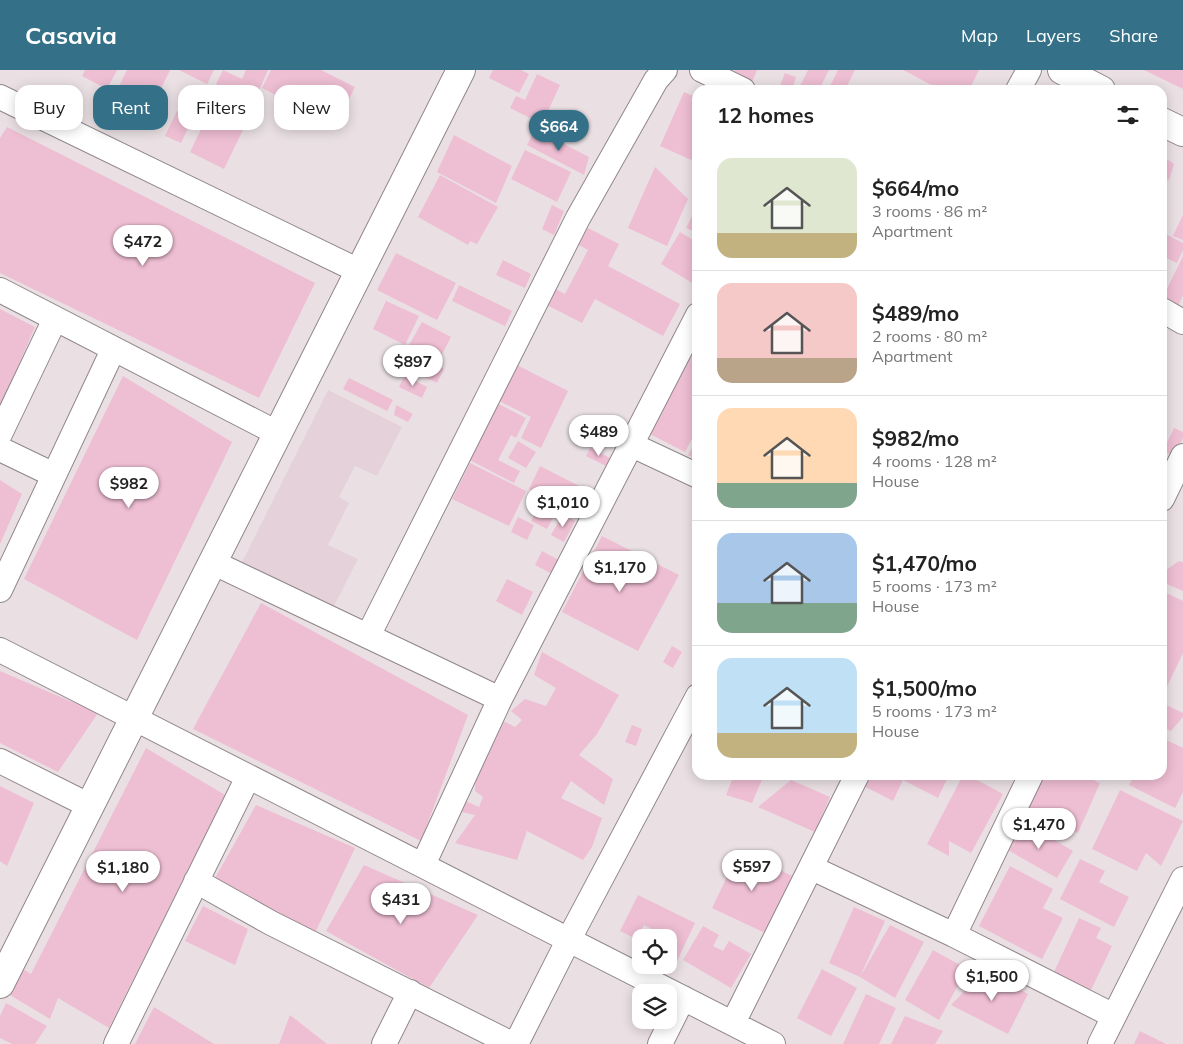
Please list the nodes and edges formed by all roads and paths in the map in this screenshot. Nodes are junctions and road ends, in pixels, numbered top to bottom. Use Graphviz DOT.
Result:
graph roads {
  1 [pos="461,70"];
  2 [pos="665,70"];
  3 [pos="702,70"];
  4 [pos="1029,70"];
  5 [pos="1062,70"];
  6 [pos="733,85"];
  7 [pos="1021,85"];
  8 [pos="1091,85"];
  9 [pos="0,97"];
  10 [pos="1167,124"];
  11 [pos="1183,132"];
  12 [pos="360,271"];
  13 [pos="0,290"];
  14 [pos="1167,313"];
  15 [pos="55,319"];
  16 [pos="1183,322"];
  17 [pos="692,328"];
  18 [pos="113,350"];
  19 [pos="277,433"];
  20 [pos="0,434"];
  21 [pos="632,445"];
  22 [pos="0,449"];
  23 [pos="1183,456"];
  24 [pos="692,473"];
  25 [pos="54,475"];
  26 [pos="1167,489"];
  27 [pos="212,562"];
  28 [pos="0,590"];
  29 [pos="368,636"];
  30 [pos="0,650"];
  31 [pos="500,699"];
  32 [pos="692,707"];
  33 [pos="134,718"];
  34 [pos="0,761"];
  35 [pos="248,777"];
  36 [pos="855,780"];
  37 [pos="1029,780"];
  38 [pos="90,806"];
  39 [pos="423,865"];
  40 [pos="812,868"];
  41 [pos="1183,879"];
  42 [pos="196,881"];
  43 [pos="954,935"];
  44 [pos="569,939"];
  45 [pos="0,984"];
  46 [pos="410,992"];
  47 [pos="683,998"];
  48 [pos="1114,1016"];
  49 [pos="733,1023"];
  50 [pos="116,1044"];
  51 [pos="384,1044"];
  52 [pos="512,1044"];
  53 [pos="516,1044"];
  54 [pos="660,1044"];
  55 [pos="772,1044"];
  56 [pos="1100,1044"];
  1 -- 12 [label="street"];
  2 -- 29 [label="street"];
  3 -- 6 [label="street"];
  4 -- 7 [label="street"];
  5 -- 8 [label="street"];
  9 -- 12 [label="street"];
  10 -- 11 [label="street"];
  12 -- 19 [label="street"];
  13 -- 15 [label="street"];
  14 -- 16 [label="street"];
  15 -- 18 [label="street"];
  15 -- 20 [label="street"];
  17 -- 21 [label="street"];
  18 -- 19 [label="street"];
  18 -- 25 [label="street"];
  19 -- 27 [label="street"];
  21 -- 24 [label="street"];
  21 -- 31 [label="street"];
  22 -- 25 [label="street"];
  23 -- 26 [label="street"];
  25 -- 28 [label="street"];
  27 -- 29 [label="street"];
  27 -- 33 [label="street"];
  29 -- 31 [label="street"];
  30 -- 33 [label="street"];
  31 -- 39 [label="street"];
  32 -- 44 [label="street"];
  33 -- 35 [label="street"];
  33 -- 38 [label="street"];
  34 -- 38 [label="street"];
  35 -- 39 [label="street"];
  35 -- 42 [label="street"];
  36 -- 40 [label="street"];
  37 -- 43 [label="street"];
  38 -- 45 [label="street"];
  39 -- 44 [label="street"];
  40 -- 43 [label="street"];
  40 -- 49 [label="street"];
  41 -- 48 [label="street"];
  42 -- 46 [label="street"];
  42 -- 50 [label="street"];
  43 -- 48 [label="street"];
  44 -- 47 [label="street"];
  44 -- 53 [label="street"];
  46 -- 51 [label="street"];
  46 -- 52 [label="street"];
  47 -- 49 [label="street"];
  47 -- 54 [label="street"];
  48 -- 56 [label="street"];
  49 -- 55 [label="street"];
}
